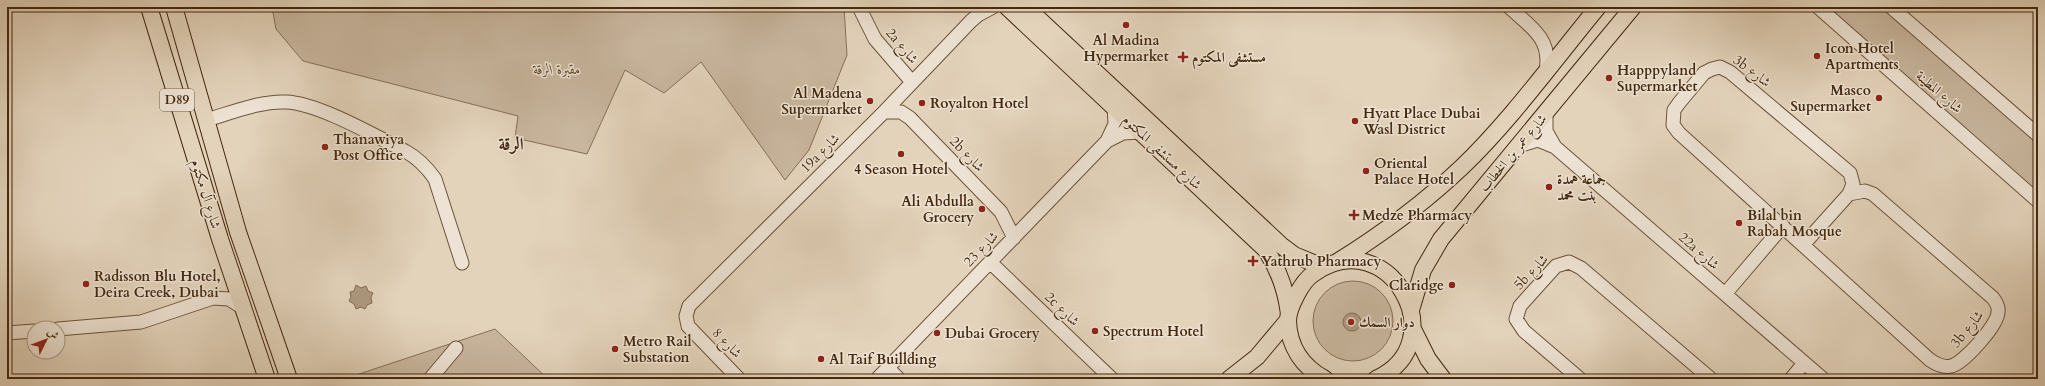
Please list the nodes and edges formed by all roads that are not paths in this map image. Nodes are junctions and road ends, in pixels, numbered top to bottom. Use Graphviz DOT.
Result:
graph roads {
  1 [pos="149,7"];
  2 [pos="163,7"];
  3 [pos="174,7"];
  4 [pos="859,7"];
  5 [pos="993,7"];
  6 [pos="1007,7"];
  7 [pos="1026,7"];
  8 [pos="1509,7"];
  9 [pos="1598,7"];
  10 [pos="1633,7"];
  11 [pos="1818,7"];
  12 [pos="1891,7"];
  13 [pos="1546,70"];
  14 [pos="912,82"];
  15 [pos="1114,106"];
  16 [pos="884,112"];
  17 [pos="1546,114"];
  18 [pos="206,120"];
  19 [pos="1140,132"];
  20 [pos="2038,135"];
  21 [pos="1107,141"];
  22 [pos="1521,145"];
  23 [pos="1555,147"];
  24 [pos="1848,194"];
  25 [pos="2038,200"];
  26 [pos="1783,226"];
  27 [pos="238,232"];
  28 [pos="1014,238"];
  29 [pos="220,239"];
  30 [pos="1803,245"];
  31 [pos="990,262"];
  32 [pos="462,263"];
  33 [pos="1330,264"];
  34 [pos="1725,294"];
  35 [pos="243,308"];
  36 [pos="1411,310"];
  37 [pos="1289,317"];
  38 [pos="1412,327"];
  39 [pos="66,328"];
  40 [pos="692,330"];
  41 [pos="26,332"];
  42 [pos="7,333"];
  43 [pos="456,348"];
  44 [pos="1804,363"];
  45 [pos="888,368"];
  46 [pos="1702,376"];
  47 [pos="266,379"];
  48 [pos="289,379"];
  49 [pos="430,379"];
  50 [pos="739,379"];
  51 [pos="877,379"];
  52 [pos="899,379"];
  53 [pos="1112,379"];
  54 [pos="1229,379"];
  55 [pos="1325,379"];
  56 [pos="1376,379"];
  57 [pos="1443,379"];
  58 [pos="1580,379"];
  59 [pos="1791,379"];
  60 [pos="1823,379"];
  1 -- 29 [label="main road, شارع آل مكتوم / D89"];
  2 -- 18 [label="main road"];
  3 -- 18 [label="main road, شارع آل مكتوم / D89"];
  4 -- 14 [label="street, 2a شارع"];
  5 -- 14 [label="street, 19a شارع"];
  6 -- 15 [label="main road, شارع مستشفى المكتوم"];
  7 -- 33 [label="main road, شارع مستشفى المكتوم"];
  8 -- 13 [label="street"];
  9 -- 13 [label="main road, شارع عمر بن الخطاب"];
  10 -- 17 [label="main road, شارع عمر بن الخطاب"];
  11 -- 25 [label="street, شارع المطينة"];
  12 -- 20 [label="street"];
  13 -- 33 [label="main road, شارع عمر بن الخطاب"];
  14 -- 16 [label="street, 19a شارع"];
  15 -- 19 [label="main road, شارع مستشفى المكتوم"];
  15 -- 21 [label="street, شارع 23"];
  16 -- 28 [label="street, 2b شارع"];
  16 -- 40 [label="street, 19a شارع"];
  17 -- 22 [label="main road, شارع عمر بن الخطاب"];
  17 -- 23 [label="street, 22a شارع"];
  18 -- 27 [label="main road, شارع آل مكتوم / D89"];
  18 -- 32 [label="street"];
  19 -- 21 [label="street, شارع 23"];
  19 -- 37 [label="main road, شارع مستشفى المكتوم"];
  21 -- 28 [label="street, شارع 23"];
  22 -- 23 [label="street, 22a شارع"];
  22 -- 36 [label="main road, شارع عمر بن الخطاب"];
  23 -- 34 [label="street, 22a شارع"];
  24 -- 26 [label="street, 3b شارع"];
  24 -- 30 [label="street"];
  24 -- 30 [label="street, 3b شارع"];
  26 -- 30 [label="street, 3b شارع"];
  26 -- 34 [label="street"];
  27 -- 29 [label="main road"];
  27 -- 48 [label="main road, شارع آل مكتوم / D89"];
  28 -- 31 [label="street, شارع 23"];
  29 -- 35 [label="main road, شارع آل مكتوم / D89"];
  31 -- 45 [label="street, شارع 23"];
  31 -- 53 [label="street, 2c شارع"];
  33 -- 36 [label="main road"];
  33 -- 37 [label="main road"];
  34 -- 44 [label="street, 22a شارع"];
  35 -- 39 [label="street"];
  35 -- 47 [label="main road, شارع آل مكتوم / D89"];
  36 -- 38 [label="main road"];
  37 -- 54 [label="main road"];
  37 -- 55 [label="main road"];
  38 -- 56 [label="main road"];
  38 -- 57 [label="main road"];
  40 -- 50 [label="street, شارع 8"];
  41 -- 42 [label="street"];
  43 -- 49 [label="street"];
  44 -- 59 [label="street"];
  44 -- 60 [label="street, 22a شارع"];
  45 -- 51 [label="street, شارع 23"];
  45 -- 52 [label="street"];
  46 -- 58 [label="street, 5b شارع"];
}
